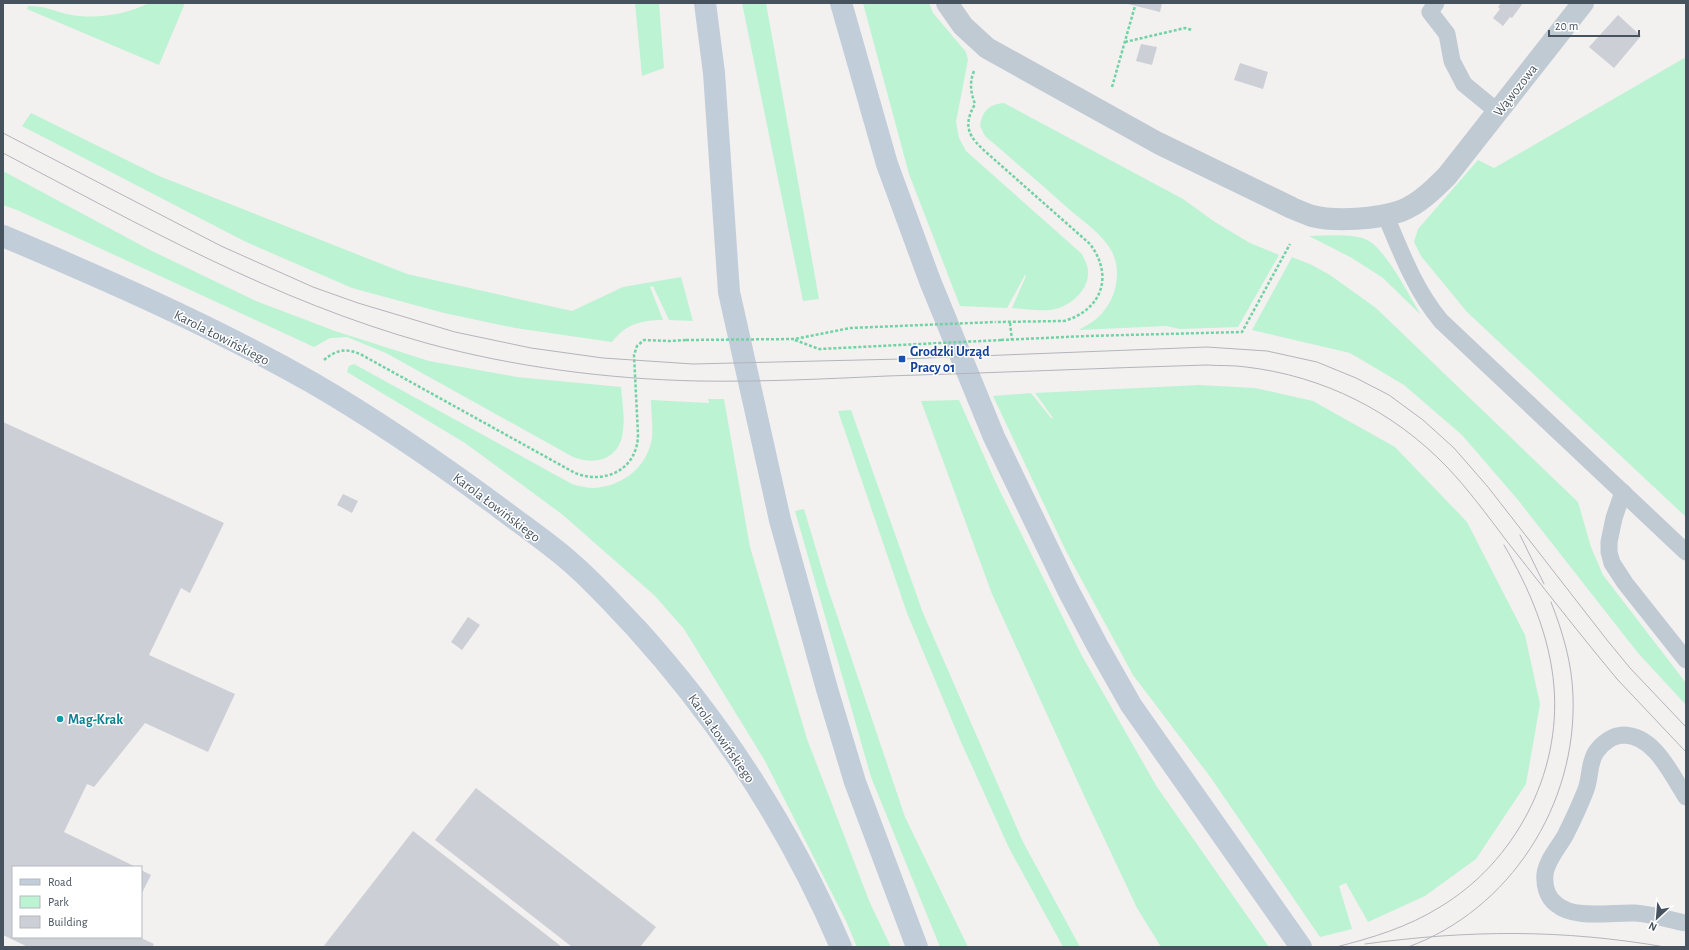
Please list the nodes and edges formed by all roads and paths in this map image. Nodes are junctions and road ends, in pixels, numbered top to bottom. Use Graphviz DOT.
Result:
graph roads {
  1 [pos="705,3"];
  2 [pos="841,3"];
  3 [pos="947,3"];
  4 [pos="1436,3"];
  5 [pos="1583,3"];
  6 [pos="1135,6"];
  7 [pos="1192,30"];
  8 [pos="1125,42"];
  9 [pos="1111,91"];
  10 [pos="975,104"];
  11 [pos="1498,112"];
  12 [pos="1385,214"];
  13 [pos="3,236"];
  14 [pos="1290,244"];
  15 [pos="1010,323"];
  16 [pos="795,339"];
  17 [pos="1012,340"];
  18 [pos="362,355"];
  19 [pos="1623,492"];
  20 [pos="1686,552"];
  21 [pos="1686,660"];
  22 [pos="1686,797"];
  23 [pos="1686,923"];
  24 [pos="841,947"];
  25 [pos="917,947"];
  26 [pos="1301,947"];
  1 -- 25 [label="main road"];
  2 -- 26 [label="main road"];
  3 -- 12 [label="street, Wąwozowa"];
  4 -- 11 [label="lane"];
  5 -- 11 [label="street, Wąwozowa"];
  6 -- 8 [label="path"];
  7 -- 8 [label="path"];
  8 -- 9 [label="path"];
  10 -- 15 [label="path"];
  11 -- 12 [label="street, Wąwozowa"];
  12 -- 19 [label="lane"];
  13 -- 24 [label="main road, Karola Łowińskiego"];
  14 -- 17 [label="path"];
  15 -- 16 [label="path, bridge"];
  15 -- 17 [label="path"];
  16 -- 17 [label="path, bridge"];
  16 -- 18 [label="path, bridge"];
  19 -- 20 [label="lane"];
  19 -- 21 [label="lane"];
  22 -- 23 [label="lane"];
}
